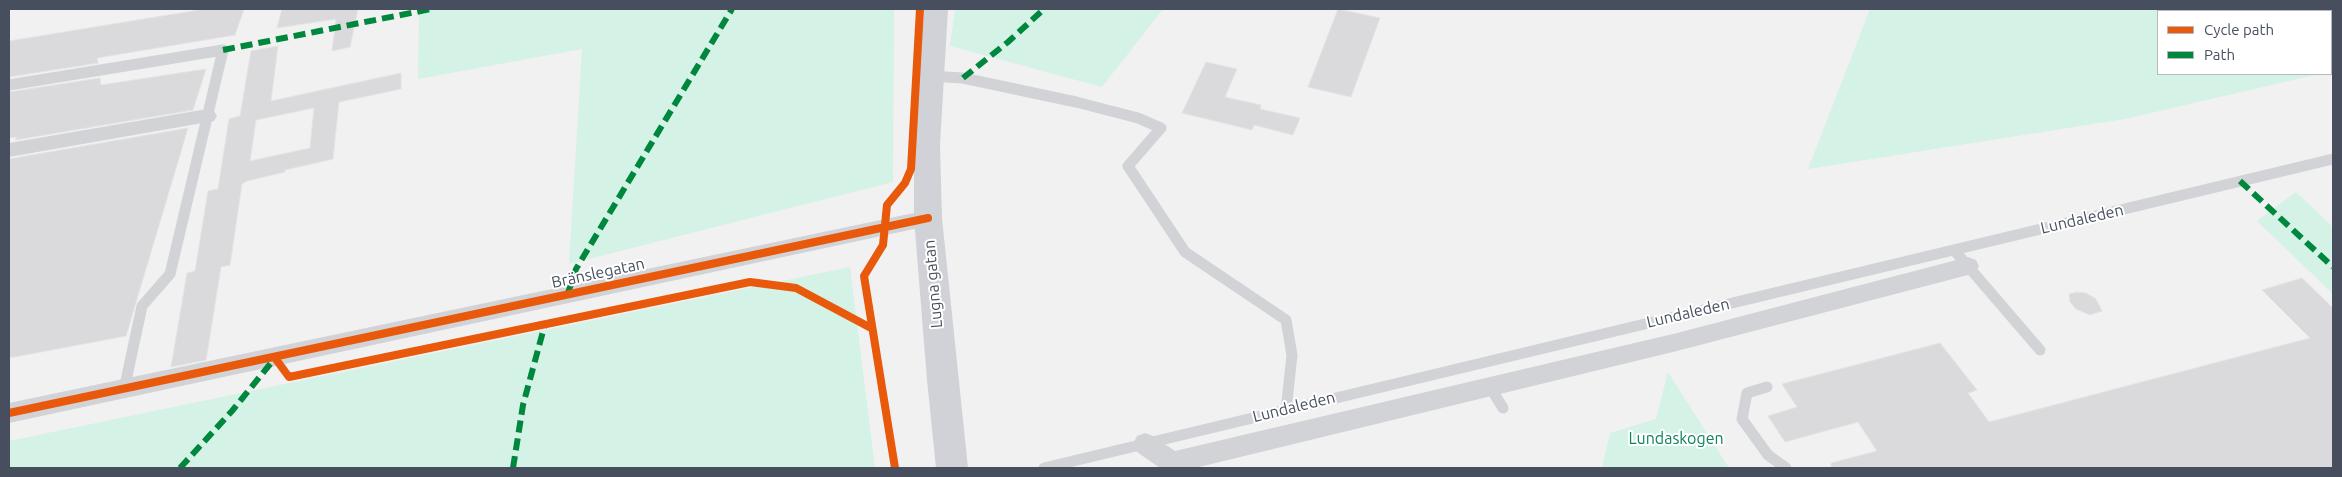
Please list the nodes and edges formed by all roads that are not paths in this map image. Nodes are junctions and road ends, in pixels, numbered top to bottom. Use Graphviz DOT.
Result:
graph roads {
  1 [pos="936,9"];
  2 [pos="930,76"];
  3 [pos="9,85"];
  4 [pos="207,116"];
  5 [pos="9,150"];
  6 [pos="2333,159"];
  7 [pos="928,218"];
  8 [pos="1961,258"];
  9 [pos="2040,350"];
  10 [pos="1490,387"];
  11 [pos="1767,387"];
  12 [pos="124,390"];
  13 [pos="1503,408"];
  14 [pos="1286,410"];
  15 [pos="9,413"];
  16 [pos="1145,444"];
  17 [pos="952,468"];
  18 [pos="1044,468"];
  19 [pos="1786,468"];
  1 -- 2 [label="main road, Lugna gatan"];
  2 -- 7 [label="main road, Lugna gatan"];
  2 -- 14 [label="lane"];
  3 -- 4 [label="lane"];
  4 -- 5 [label="street"];
  4 -- 12 [label="lane"];
  6 -- 8 [label="lane, Lundaleden"];
  7 -- 12 [label="street, Bränslegatan"];
  7 -- 17 [label="main road, Lugna gatan"];
  8 -- 9 [label="lane"];
  8 -- 10 [label="street"];
  8 -- 14 [label="lane, Lundaleden"];
  10 -- 13 [label="lane"];
  10 -- 16 [label="street"];
  11 -- 19 [label="lane"];
  12 -- 15 [label="street, Bränslegatan"];
  14 -- 16 [label="lane, Lundaleden"];
  16 -- 18 [label="lane, Lundaleden"];
}
